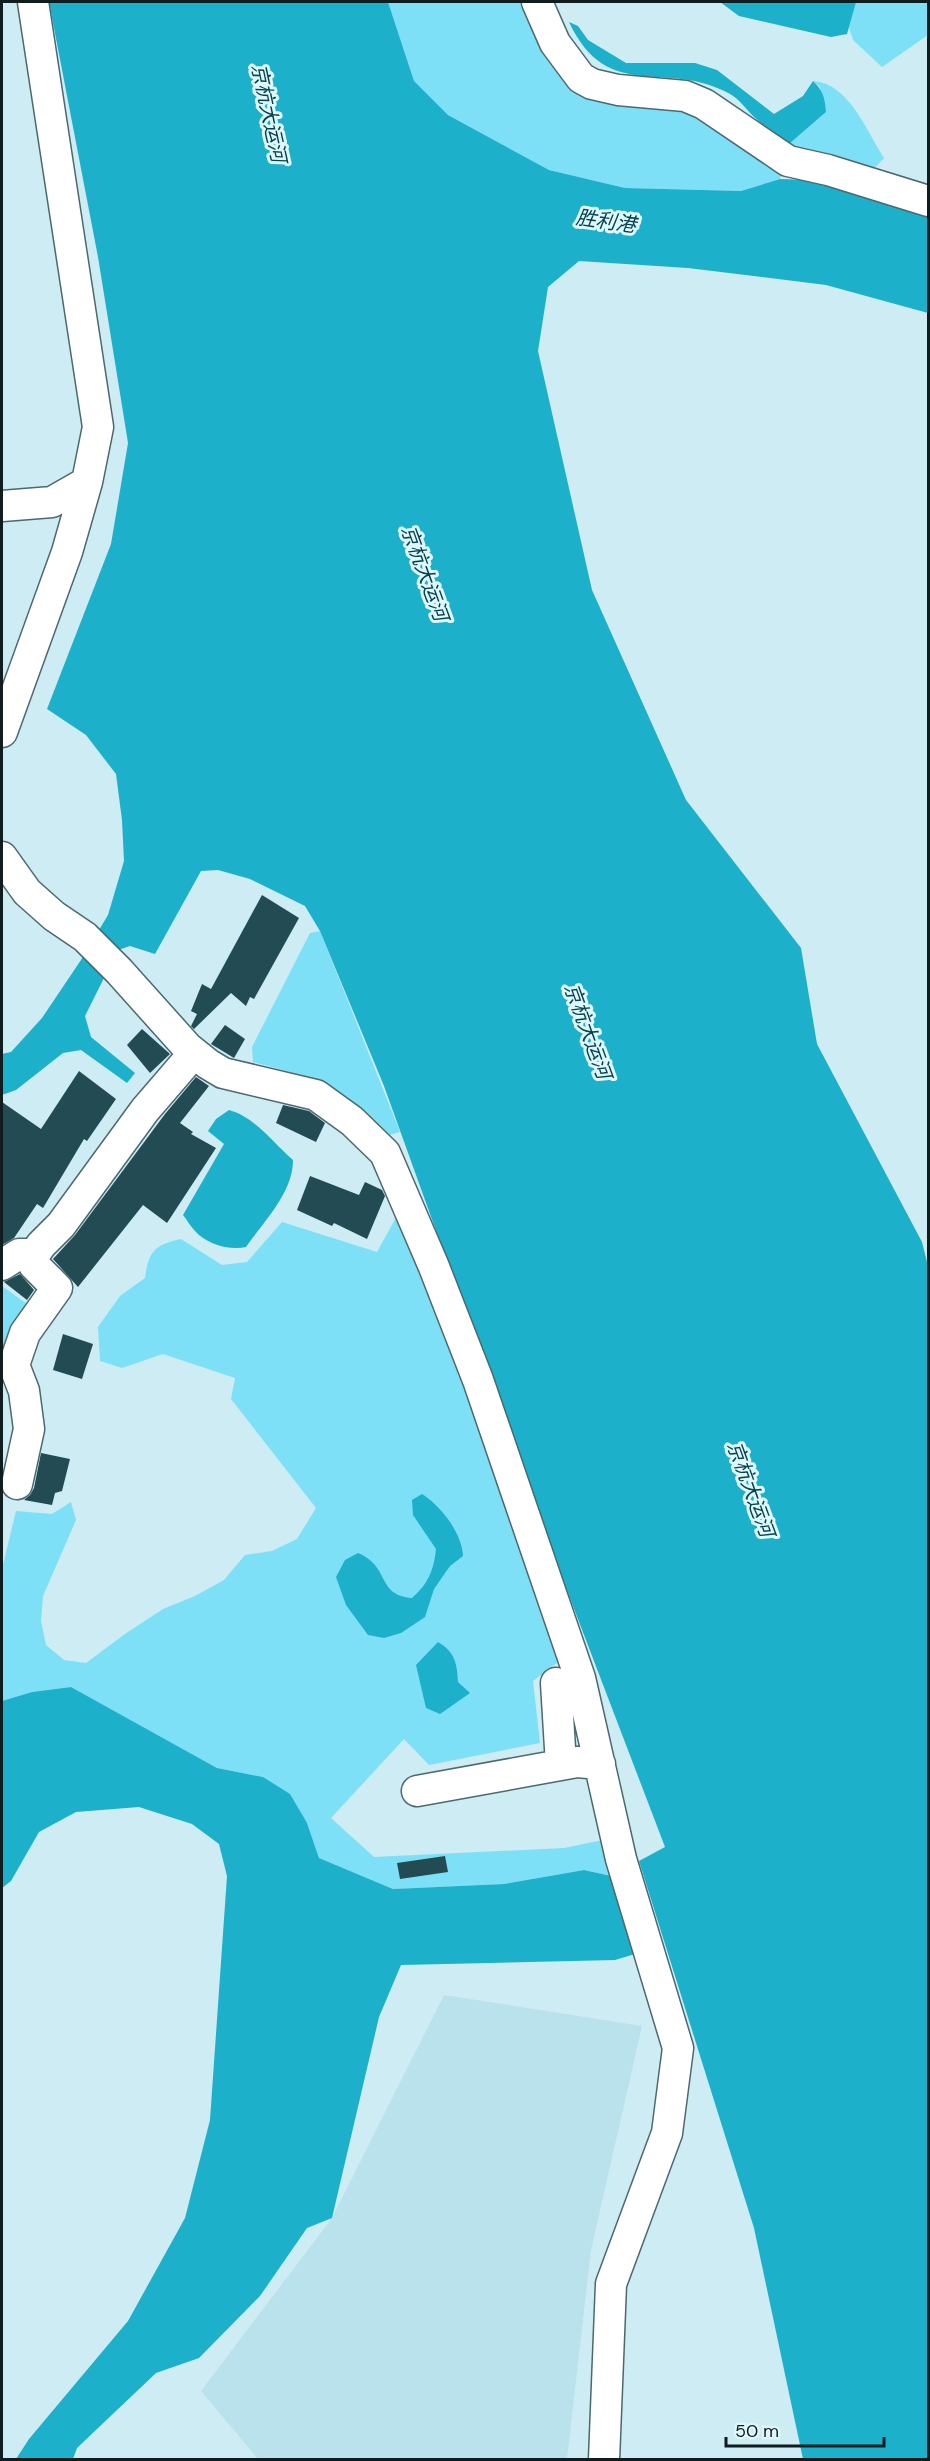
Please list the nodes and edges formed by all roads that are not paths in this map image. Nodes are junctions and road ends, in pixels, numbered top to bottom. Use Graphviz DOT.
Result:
graph roads {
  1 [pos="33,2"];
  2 [pos="537,2"];
  3 [pos="928,201"];
  4 [pos="87,482"];
  5 [pos="2,506"];
  6 [pos="2,732"];
  7 [pos="2,857"];
  8 [pos="194,1053"];
  9 [pos="35,1254"];
  10 [pos="2,1265"];
  11 [pos="17,1485"];
  12 [pos="556,1683"];
  13 [pos="600,1764"];
  14 [pos="561,1765"];
  15 [pos="417,1791"];
  16 [pos="604,2460"];
  1 -- 4 [label="street"];
  2 -- 3 [label="street"];
  4 -- 5 [label="street"];
  4 -- 6 [label="street"];
  7 -- 8 [label="street"];
  8 -- 9 [label="street"];
  8 -- 13 [label="street"];
  9 -- 10 [label="street"];
  9 -- 11 [label="street"];
  12 -- 14 [label="street"];
  13 -- 14 [label="street"];
  13 -- 16 [label="street"];
  14 -- 15 [label="street"];
}
